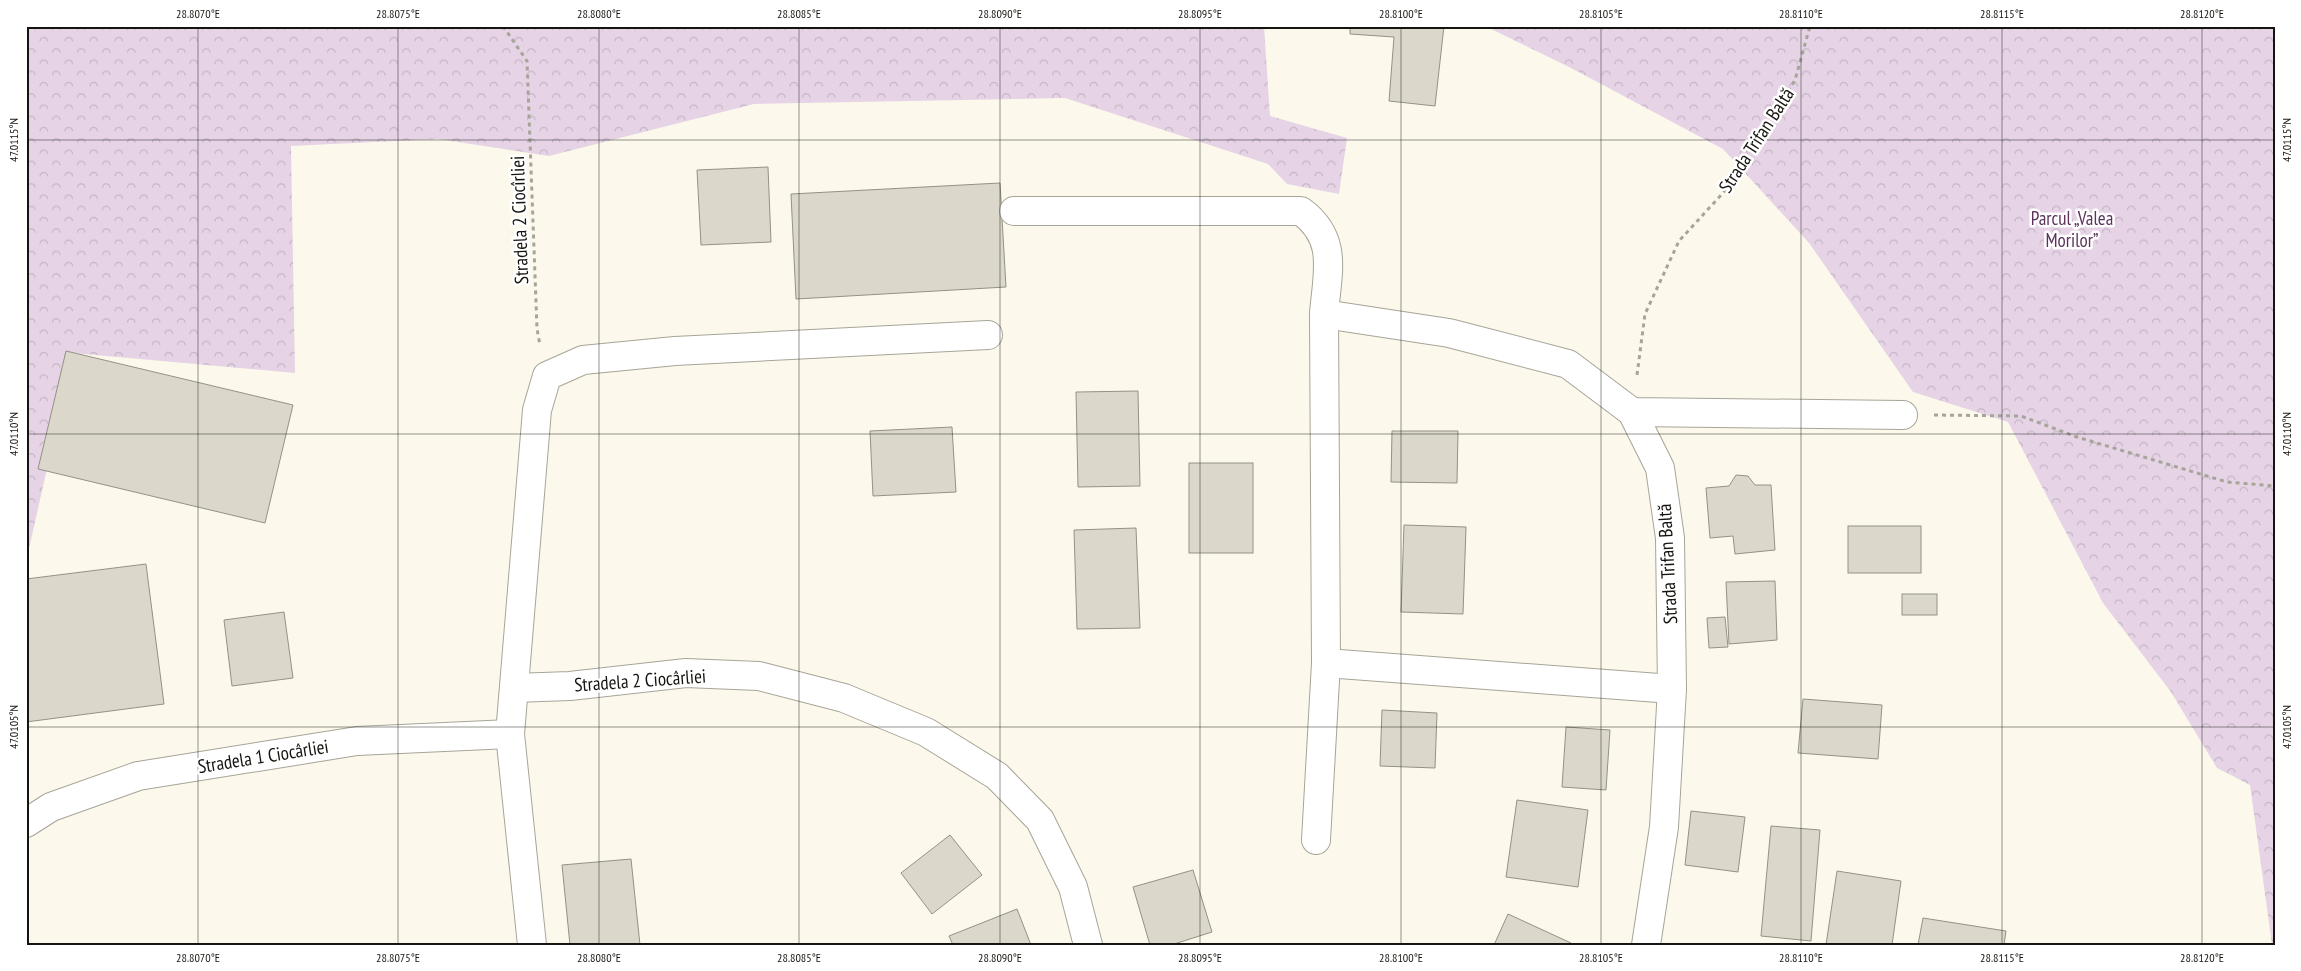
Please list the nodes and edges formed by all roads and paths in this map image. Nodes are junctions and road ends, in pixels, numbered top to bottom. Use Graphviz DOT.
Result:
graph roads {
  1 [pos="504,26"];
  2 [pos="1810,26"];
  3 [pos="1014,211"];
  4 [pos="1324,314"];
  5 [pos="988,335"];
  6 [pos="547,376"];
  7 [pos="1632,412"];
  8 [pos="1903,415"];
  9 [pos="2275,486"];
  10 [pos="1326,663"];
  11 [pos="514,688"];
  12 [pos="1672,689"];
  13 [pos="510,734"];
  14 [pos="26,823"];
  15 [pos="1316,840"];
  16 [pos="532,945"];
  17 [pos="1088,945"];
  18 [pos="1646,945"];
  1 -- 6 [label="path, Stradela 2 Ciocîrliei"];
  2 -- 7 [label="path, Strada Trifan Baltă"];
  3 -- 4 [label="street"];
  4 -- 7 [label="street"];
  4 -- 10 [label="street"];
  5 -- 6 [label="street"];
  6 -- 11 [label="street"];
  7 -- 8 [label="street"];
  7 -- 12 [label="street, Strada Trifan Baltă"];
  8 -- 9 [label="path"];
  10 -- 12 [label="street"];
  10 -- 15 [label="street"];
  11 -- 13 [label="street"];
  11 -- 17 [label="street, Stradela 2 Ciocârliei"];
  12 -- 18 [label="street, Strada Trifan Baltă"];
  13 -- 14 [label="street, Stradela 1 Ciocârliei"];
  13 -- 16 [label="street"];
}
